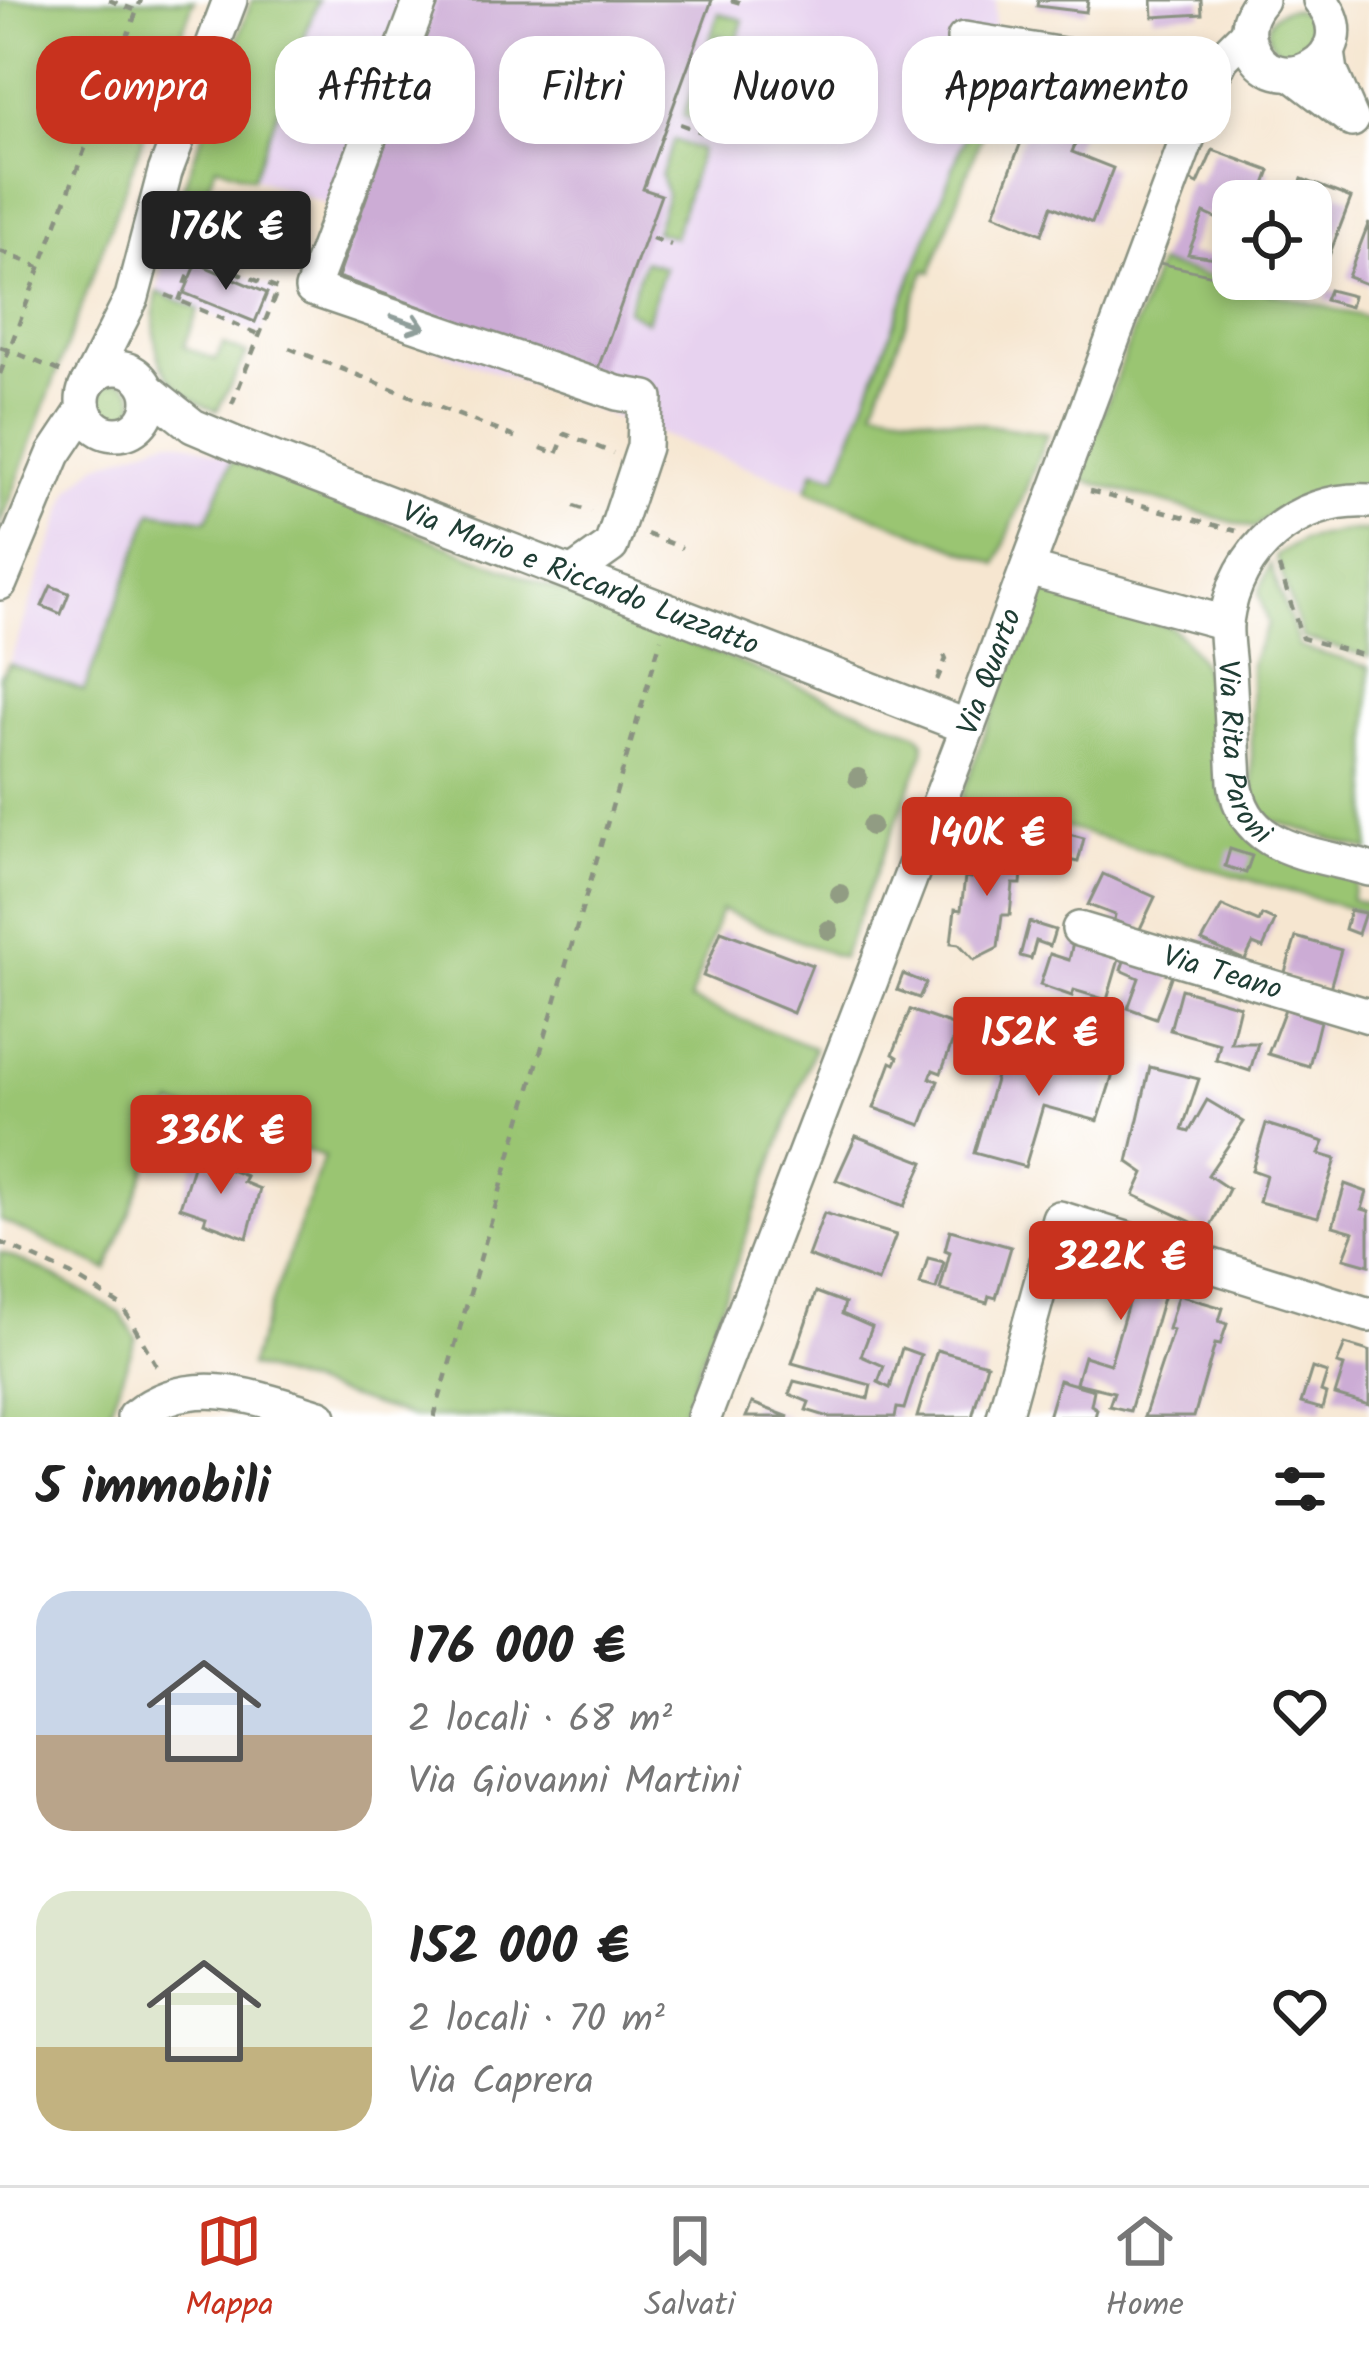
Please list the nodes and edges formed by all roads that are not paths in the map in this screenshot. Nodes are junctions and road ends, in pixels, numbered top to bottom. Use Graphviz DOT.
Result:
graph roads {
  1 [pos="230,0"];
  2 [pos="421,0"];
  3 [pos="1261,0"];
  4 [pos="1320,0"];
  5 [pos="1247,33"];
  6 [pos="1231,49"];
  7 [pos="1328,52"];
  8 [pos="1280,71"];
  9 [pos="1231,87"];
  10 [pos="1360,128"];
  11 [pos="1188,144"];
  12 [pos="144,294"];
  13 [pos="144,384"];
  14 [pos="80,389"];
  15 [pos="193,426"];
  16 [pos="127,429"];
  17 [pos="38,494"];
  18 [pos="1369,501"];
  19 [pos="616,530"];
  20 [pos="1028,568"];
  21 [pos="573,573"];
  22 [pos="0,583"];
  23 [pos="626,593"];
  24 [pos="1226,623"];
  25 [pos="968,727"];
  26 [pos="1369,869"];
  27 [pos="1079,928"];
  28 [pos="1369,1016"];
  29 [pos="1369,1315"];
  30 [pos="134,1417"];
  31 [pos="320,1417"];
  32 [pos="704,1417"];
  33 [pos="1004,1417"];
  1 -- 12 [label="street"];
  2 -- 19 [label="street, one-way"];
  3 -- 5 [label="street, Via Quarto"];
  4 -- 7 [label="street"];
  5 -- 6 [label="street, Via Quarto"];
  5 -- 8 [label="street"];
  7 -- 8 [label="street, Via Quarto"];
  7 -- 10 [label="street"];
  8 -- 9 [label="street, Via Quarto"];
  8 -- 10 [label="street"];
  11 -- 20 [label="street, Via Quarto"];
  12 -- 13 [label="street"];
  12 -- 14 [label="street"];
  13 -- 14 [label="street"];
  13 -- 15 [label="street, Via Mario e Riccardo Luzzatto"];
  13 -- 16 [label="street"];
  14 -- 16 [label="street"];
  14 -- 17 [label="street"];
  15 -- 16 [label="street, Via Mario e Riccardo Luzzatto"];
  15 -- 21 [label="street, Via Mario e Riccardo Luzzatto"];
  16 -- 17 [label="street"];
  17 -- 22 [label="street"];
  18 -- 24 [label="street, Via Rita Paroni"];
  19 -- 21 [label="street"];
  19 -- 23 [label="street"];
  20 -- 24 [label="street, Via Rita Paroni"];
  20 -- 25 [label="street, Via Quarto"];
  21 -- 23 [label="street, Via Mario e Riccardo Luzzatto"];
  23 -- 25 [label="street, Via Mario e Riccardo Luzzatto"];
  24 -- 26 [label="street, Via Rita Paroni"];
  25 -- 32 [label="street, Via Quarto"];
  27 -- 28 [label="street, Via Teano"];
  29 -- 33 [label="street"];
  30 -- 31 [label="street"];
}
